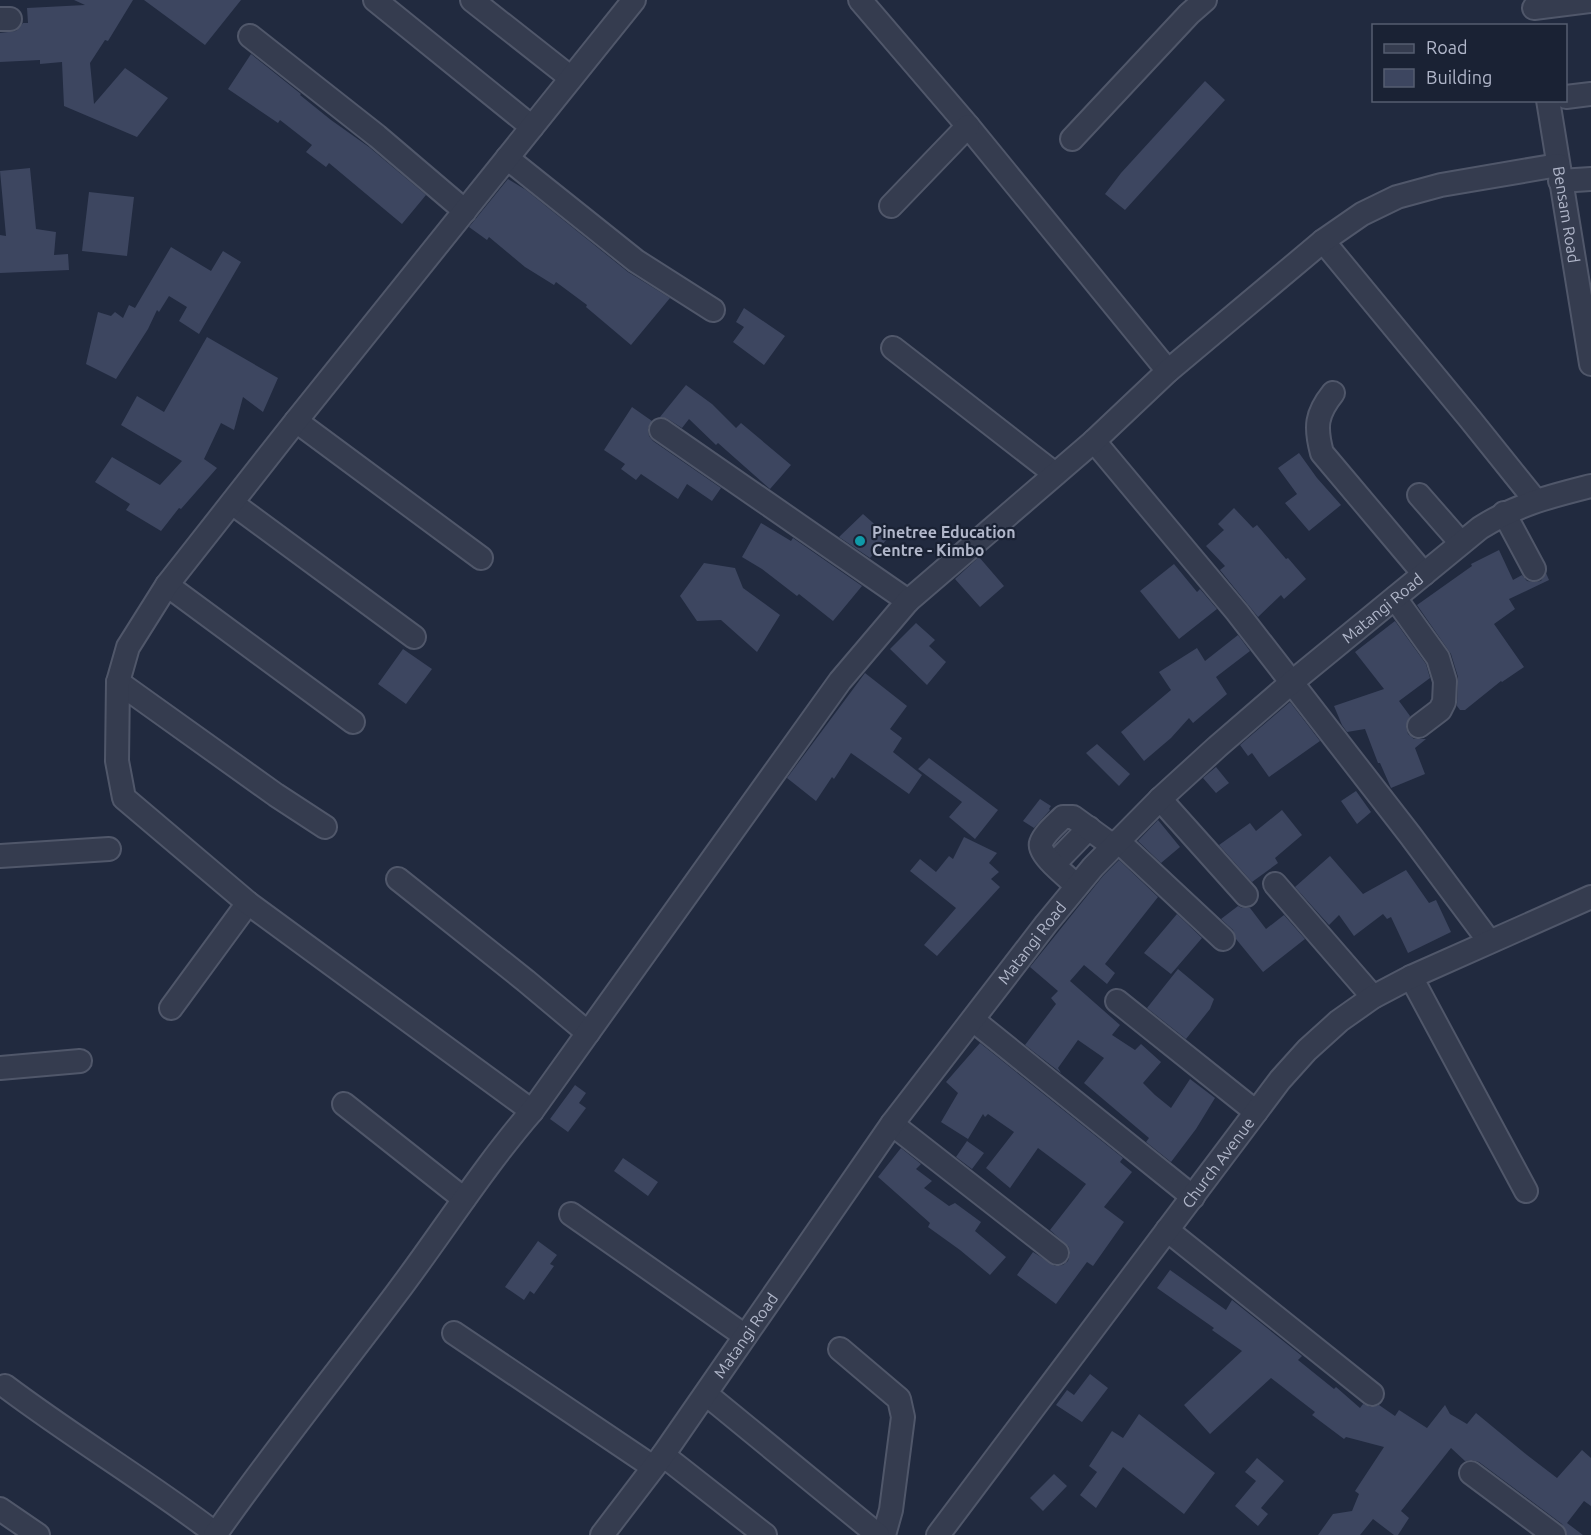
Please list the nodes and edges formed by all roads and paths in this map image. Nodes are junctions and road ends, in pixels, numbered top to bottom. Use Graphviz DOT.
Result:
graph roads {
  1 [pos="375,0"];
  2 [pos="472,0"];
  3 [pos="634,0"];
  4 [pos="860,0"];
  5 [pos="1205,0"];
  6 [pos="1591,1"];
  7 [pos="1534,11"];
  8 [pos="250,36"];
  9 [pos="571,78"];
  10 [pos="1591,94"];
  11 [pos="1567,97"];
  12 [pos="1548,102"];
  13 [pos="968,126"];
  14 [pos="532,127"];
  15 [pos="1071,139"];
  16 [pos="507,158"];
  17 [pos="1559,173"];
  18 [pos="1591,179"];
  19 [pos="891,206"];
  20 [pos="465,211"];
  21 [pos="1323,241"];
  22 [pos="713,310"];
  23 [pos="893,348"];
  24 [pos="1591,364"];
  25 [pos="1168,371"];
  26 [pos="1333,393"];
  27 [pos="296,421"];
  28 [pos="661,430"];
  29 [pos="1094,441"];
  30 [pos="1055,474"];
  31 [pos="1591,486"];
  32 [pos="1419,495"];
  33 [pos="1535,500"];
  34 [pos="232,503"];
  35 [pos="1504,513"];
  36 [pos="1461,543"];
  37 [pos="481,558"];
  38 [pos="1534,569"];
  39 [pos="1424,574"];
  40 [pos="167,585"];
  41 [pos="1395,598"];
  42 [pos="908,601"];
  43 [pos="414,637"];
  44 [pos="118,682"];
  45 [pos="1291,683"];
  46 [pos="353,722"];
  47 [pos="1419,726"];
  48 [pos="1160,799"];
  49 [pos="325,827"];
  50 [pos="1116,844"];
  51 [pos="109,849"];
  52 [pos="0,856"];
  53 [pos="398,879"];
  54 [pos="1275,884"];
  55 [pos="1077,886"];
  56 [pos="1246,895"];
  57 [pos="1591,897"];
  58 [pos="248,903"];
  59 [pos="1223,939"];
  60 [pos="1489,941"];
  61 [pos="1411,977"];
  62 [pos="1373,997"];
  63 [pos="1117,1001"];
  64 [pos="171,1008"];
  65 [pos="973,1020"];
  66 [pos="588,1033"];
  67 [pos="80,1061"];
  68 [pos="0,1068"];
  69 [pos="344,1104"];
  70 [pos="532,1111"];
  71 [pos="1256,1112"];
  72 [pos="892,1124"];
  73 [pos="1526,1191"];
  74 [pos="1193,1197"];
  75 [pos="464,1199"];
  76 [pos="571,1214"];
  77 [pos="1167,1230"];
  78 [pos="1057,1253"];
  79 [pos="454,1333"];
  80 [pos="745,1336"];
  81 [pos="840,1349"];
  82 [pos="6,1386"];
  83 [pos="706,1394"];
  84 [pos="1372,1394"];
  85 [pos="658,1461"];
  86 [pos="1472,1473"];
  87 [pos="0,1509"];
  88 [pos="216,1534"];
  89 [pos="38,1535"];
  90 [pos="602,1535"];
  91 [pos="765,1535"];
  92 [pos="878,1535"];
  93 [pos="884,1535"];
  94 [pos="938,1535"];
  95 [pos="1554,1535"];
  1 -- 14 [label="street"];
  2 -- 9 [label="street"];
  3 -- 9 [label="street"];
  4 -- 13 [label="street"];
  5 -- 15 [label="street"];
  6 -- 7 [label="street"];
  8 -- 20 [label="street"];
  9 -- 14 [label="street"];
  10 -- 11 [label="street"];
  12 -- 17 [label="street, Bensam Road"];
  13 -- 19 [label="street"];
  13 -- 25 [label="street"];
  14 -- 16 [label="street"];
  16 -- 20 [label="street"];
  16 -- 22 [label="street"];
  17 -- 18 [label="street"];
  17 -- 21 [label="street"];
  17 -- 24 [label="street, Bensam Road"];
  20 -- 27 [label="street"];
  21 -- 25 [label="street"];
  21 -- 33 [label="street"];
  23 -- 30 [label="street"];
  25 -- 29 [label="street"];
  26 -- 39 [label="street"];
  27 -- 34 [label="street"];
  27 -- 37 [label="street"];
  28 -- 42 [label="street"];
  29 -- 30 [label="street"];
  29 -- 45 [label="street"];
  30 -- 42 [label="street"];
  31 -- 33 [label="street, Matangi Road"];
  32 -- 36 [label="street"];
  33 -- 35 [label="street, Matangi Road"];
  34 -- 40 [label="street"];
  34 -- 43 [label="street"];
  35 -- 36 [label="street, Matangi Road"];
  35 -- 38 [label="street"];
  36 -- 39 [label="street, Matangi Road"];
  39 -- 41 [label="street, Matangi Road"];
  40 -- 44 [label="street"];
  40 -- 46 [label="street"];
  41 -- 45 [label="street, Matangi Road"];
  41 -- 47 [label="street"];
  42 -- 66 [label="street"];
  44 -- 49 [label="street"];
  44 -- 58 [label="street"];
  45 -- 48 [label="street, Matangi Road"];
  45 -- 60 [label="street"];
  48 -- 50 [label="street, Matangi Road"];
  48 -- 56 [label="street"];
  50 -- 55 [label="street, Matangi Road"];
  50 -- 55 [label="street"];
  50 -- 59 [label="street"];
  51 -- 52 [label="street"];
  53 -- 66 [label="street"];
  54 -- 62 [label="street"];
  55 -- 65 [label="street, Matangi Road"];
  57 -- 60 [label="street, Church Avenue"];
  58 -- 64 [label="street"];
  58 -- 70 [label="street"];
  60 -- 61 [label="street, Church Avenue"];
  61 -- 62 [label="street, Church Avenue"];
  61 -- 73 [label="street"];
  62 -- 71 [label="street, Church Avenue"];
  63 -- 71 [label="street"];
  65 -- 72 [label="street, Matangi Road"];
  65 -- 74 [label="street"];
  66 -- 70 [label="street"];
  67 -- 68 [label="street"];
  69 -- 75 [label="street"];
  70 -- 75 [label="street"];
  71 -- 74 [label="street, Church Avenue"];
  72 -- 78 [label="street"];
  72 -- 80 [label="street, Matangi Road"];
  74 -- 77 [label="street, Church Avenue"];
  75 -- 88 [label="street"];
  76 -- 80 [label="street"];
  77 -- 84 [label="street"];
  77 -- 94 [label="street, Church Avenue"];
  79 -- 85 [label="street"];
  80 -- 83 [label="street, Matangi Road"];
  81 -- 93 [label="street"];
  82 -- 88 [label="street"];
  83 -- 85 [label="street, Matangi Road"];
  83 -- 92 [label="street"];
  85 -- 90 [label="street, Matangi Road"];
  85 -- 91 [label="street"];
  86 -- 95 [label="street"];
  87 -- 89 [label="street"];
}
